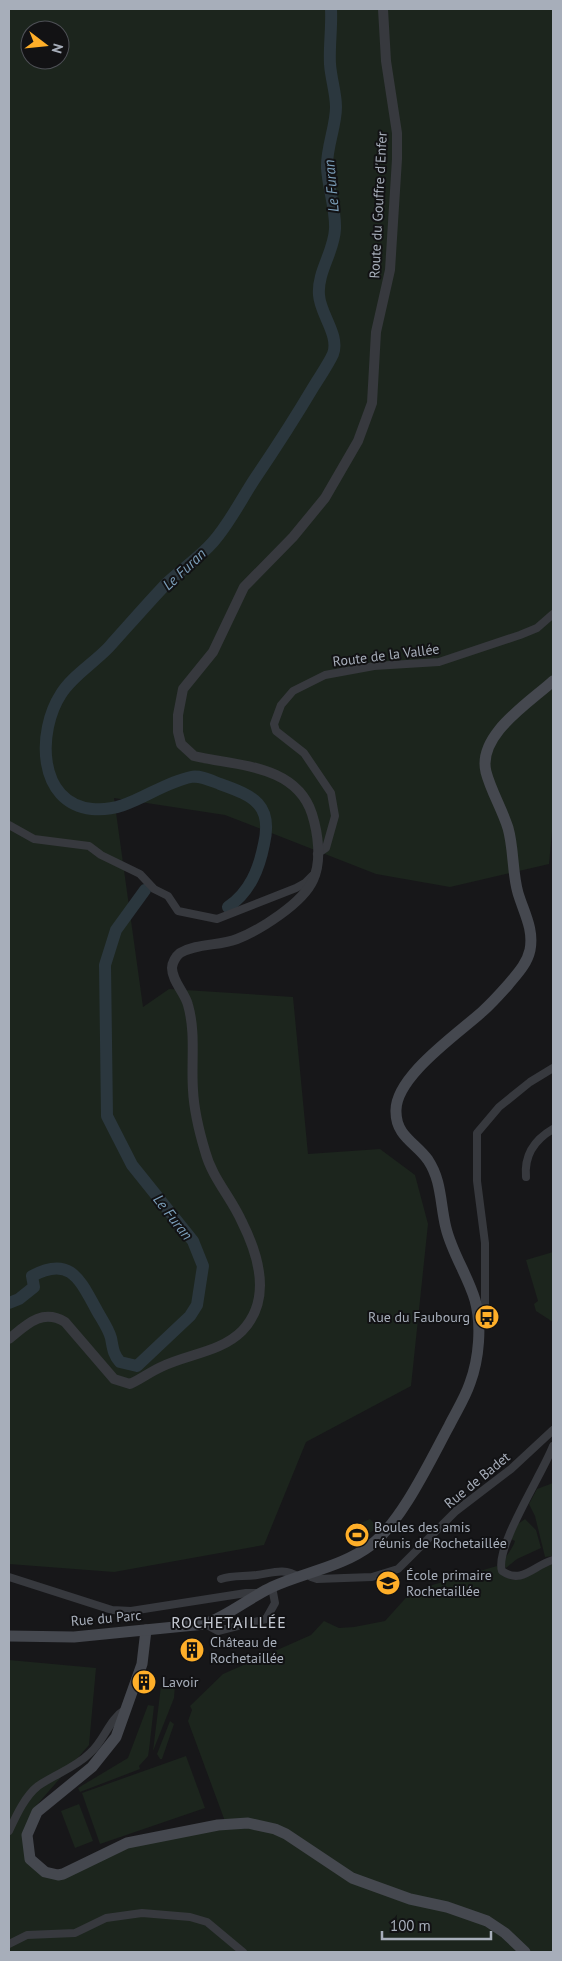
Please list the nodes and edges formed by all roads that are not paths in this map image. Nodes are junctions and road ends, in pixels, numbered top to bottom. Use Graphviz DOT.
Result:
graph roads {
  1 [pos="383,9"];
  2 [pos="553,614"];
  3 [pos="553,681"];
  4 [pos="9,825"];
  5 [pos="317,854"];
  6 [pos="316,871"];
  7 [pos="553,1068"];
  8 [pos="553,1129"];
  9 [pos="526,1177"];
  10 [pos="478,1320"];
  11 [pos="9,1339"];
  12 [pos="553,1430"];
  13 [pos="553,1446"];
  14 [pos="553,1560"];
  15 [pos="304,1575"];
  16 [pos="9,1576"];
  17 [pos="221,1579"];
  18 [pos="272,1587"];
  19 [pos="260,1593"];
  20 [pos="204,1624"];
  21 [pos="146,1630"];
  22 [pos="9,1636"];
  23 [pos="127,1708"];
  24 [pos="9,1831"];
  25 [pos="9,1944"];
  26 [pos="243,1952"];
  27 [pos="525,1952"];
  1 -- 5 [label="street, Route du Gouffre d'Enfer"];
  2 -- 5 [label="street, Route de la Vallée"];
  3 -- 10 [label="main road"];
  4 -- 6 [label="street"];
  5 -- 6 [label="street, Route du Gouffre d'Enfer"];
  6 -- 11 [label="street, Route du Gouffre d'Enfer"];
  7 -- 10 [label="street"];
  8 -- 9 [label="street"];
  10 -- 15 [label="main road"];
  12 -- 15 [label="street, Rue de Badet"];
  13 -- 14 [label="street"];
  15 -- 17 [label="street, Rue de Badet"];
  15 -- 18 [label="main road"];
  16 -- 19 [label="street"];
  18 -- 19 [label="main road"];
  18 -- 20 [label="street"];
  19 -- 20 [label="main road"];
  20 -- 21 [label="main road, Rue du Parc"];
  21 -- 22 [label="main road, Rue du Parc"];
  21 -- 23 [label="main road"];
  23 -- 24 [label="street"];
  23 -- 27 [label="main road"];
  25 -- 26 [label="street"];
}
